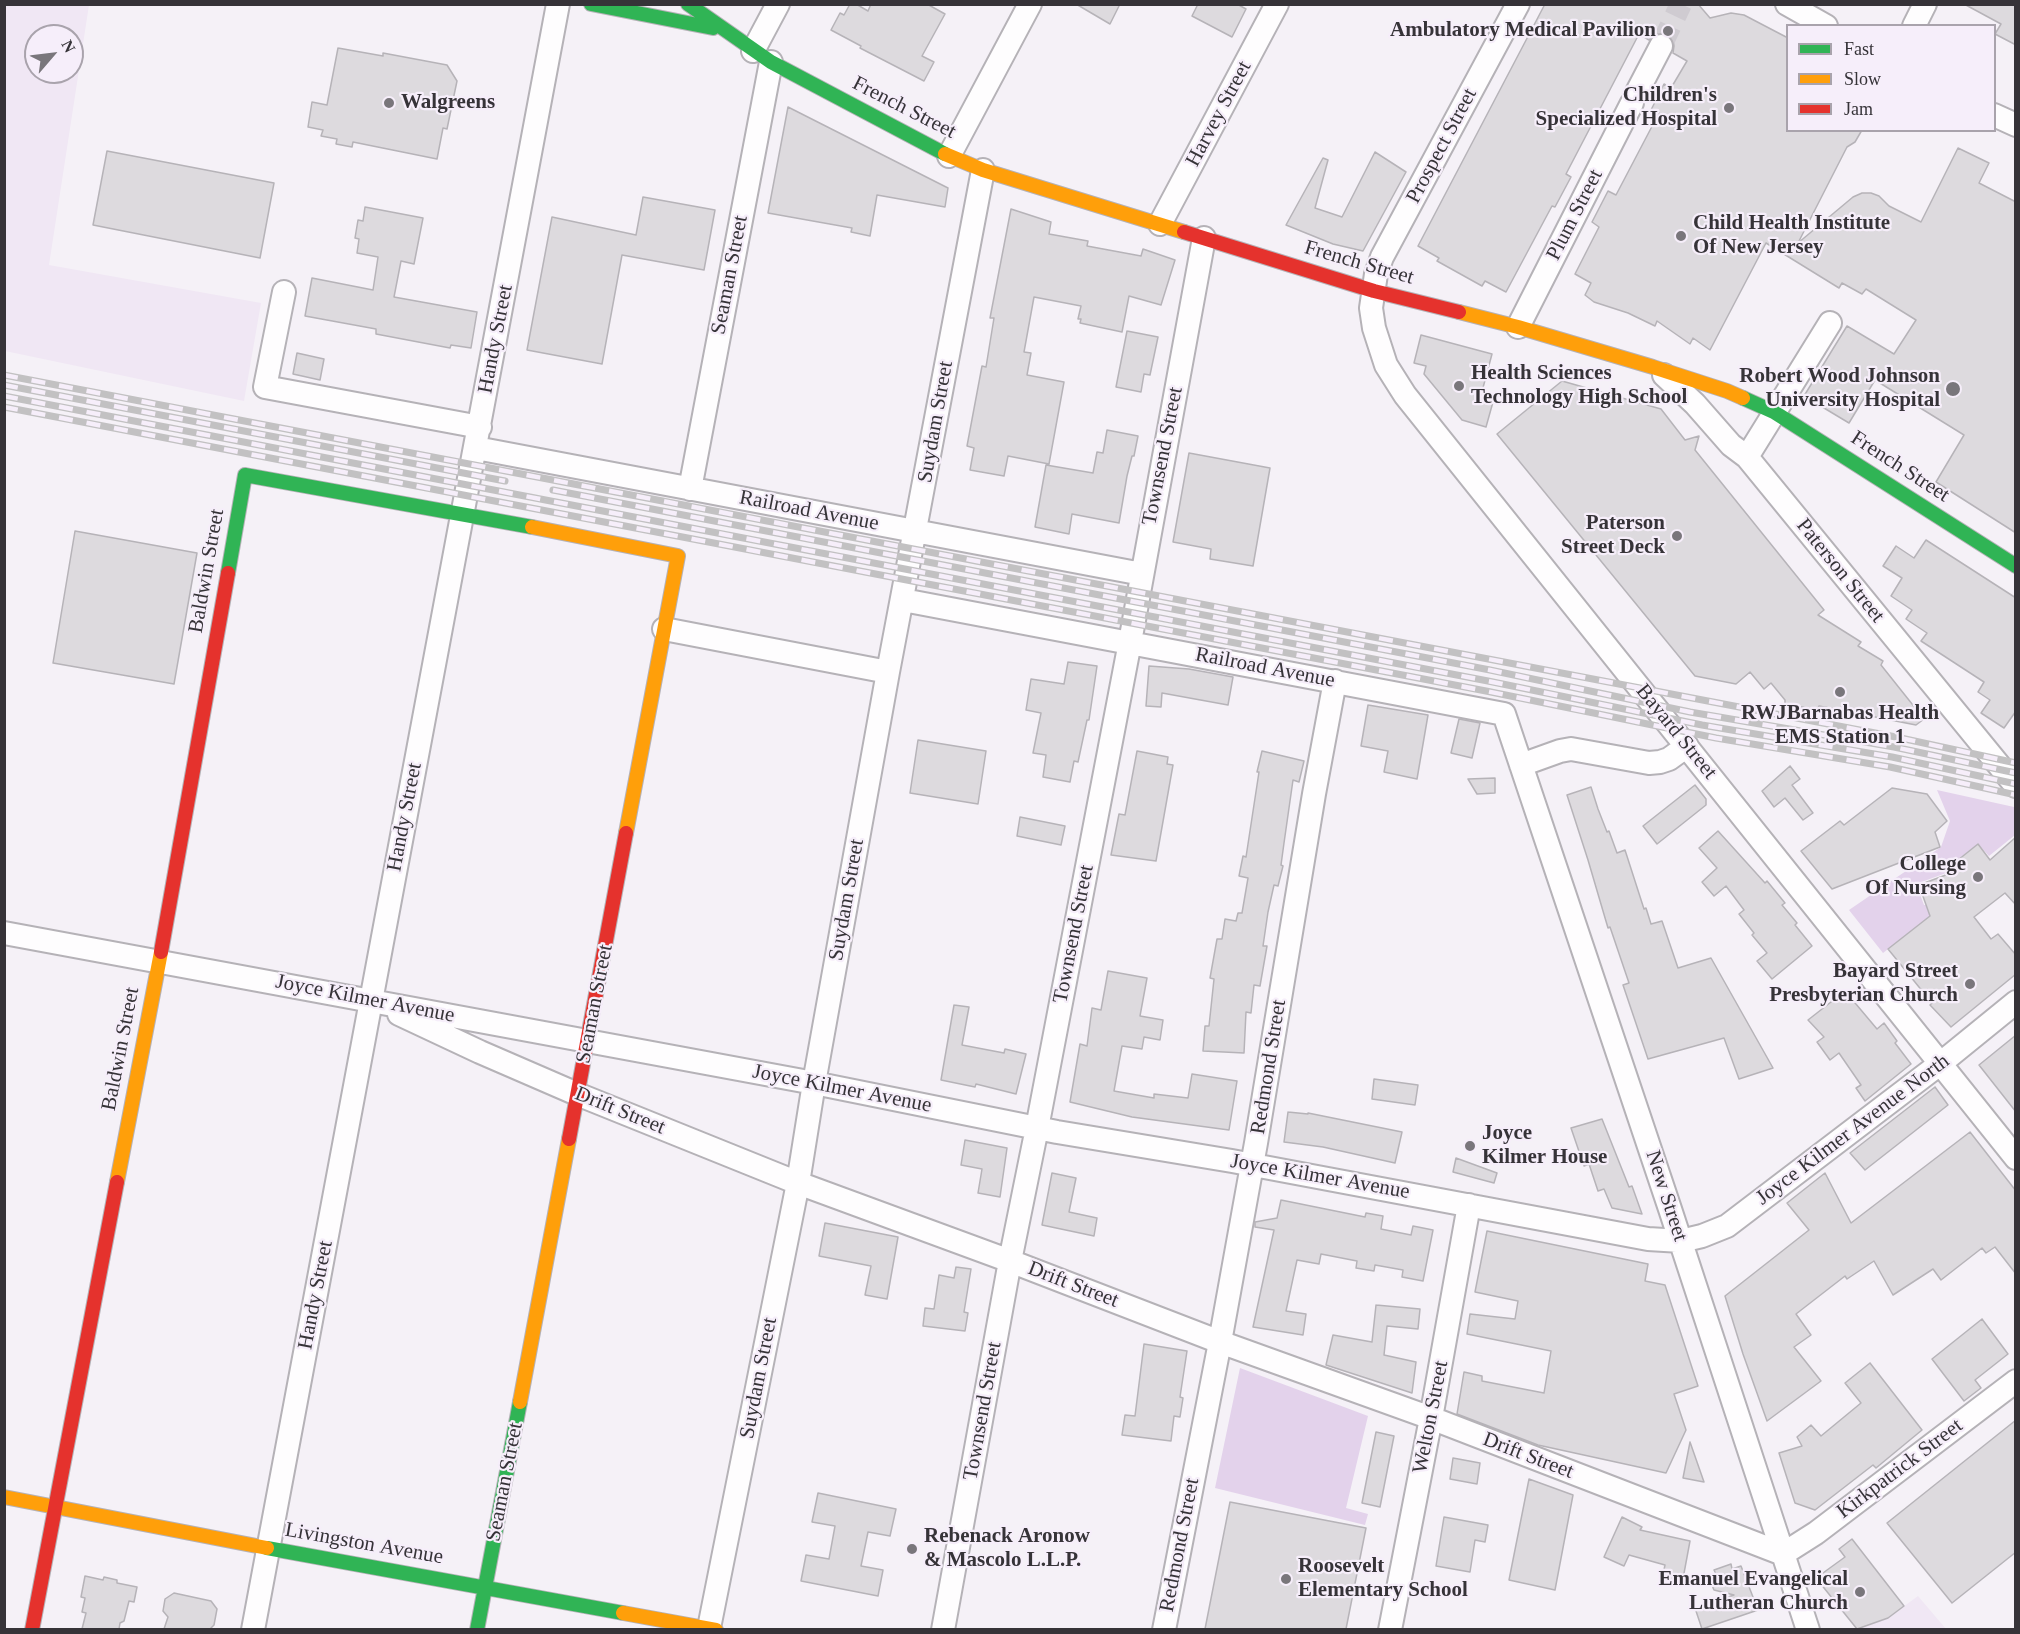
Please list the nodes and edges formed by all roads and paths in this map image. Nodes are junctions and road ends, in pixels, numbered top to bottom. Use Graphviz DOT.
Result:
graph roads {
  1 [pos="558,4"];
  2 [pos="591,4"];
  3 [pos="688,4"];
  4 [pos="778,4"];
  5 [pos="1030,4"];
  6 [pos="1277,4"];
  7 [pos="1518,4"];
  8 [pos="1787,4"];
  9 [pos="1925,4"];
  10 [pos="1822,24"];
  11 [pos="1915,24"];
  12 [pos="723,30"];
  13 [pos="1661,46"];
  14 [pos="762,57"];
  15 [pos="1996,115"];
  16 [pos="2016,125"];
  17 [pos="949,156"];
  18 [pos="983,170"];
  19 [pos="1160,224"];
  20 [pos="1204,238"];
  21 [pos="1374,291"];
  22 [pos="284,292"];
  23 [pos="1830,323"];
  24 [pos="1518,327"];
  25 [pos="1653,367"];
  26 [pos="1774,412"];
  27 [pos="478,438"];
  28 [pos="1747,457"];
  29 [pos="690,489"];
  30 [pos="463,513"];
  31 [pos="916,532"];
  32 [pos="2016,566"];
  33 [pos="1142,574"];
  34 [pos="903,600"];
  35 [pos="664,629"];
  36 [pos="1130,642"];
  37 [pos="888,672"];
  38 [pos="1335,681"];
  39 [pos="1687,746"];
  40 [pos="1521,765"];
  41 [pos="2016,786"];
  42 [pos="4,933"];
  43 [pos="159,961"];
  44 [pos="370,1000"];
  45 [pos="2016,1002"];
  46 [pos="588,1042"];
  47 [pos="1941,1063"];
  48 [pos="814,1083"];
  49 [pos="577,1094"];
  50 [pos="1037,1128"];
  51 [pos="2016,1158"];
  52 [pos="1252,1165"];
  53 [pos="798,1183"];
  54 [pos="1469,1205"];
  55 [pos="1681,1241"];
  56 [pos="1010,1261"];
  57 [pos="1220,1342"];
  58 [pos="2016,1382"];
  59 [pos="1431,1418"];
  60 [pos="4,1497"];
  61 [pos="56,1506"];
  62 [pos="269,1548"];
  63 [pos="1783,1554"];
  64 [pos="485,1587"];
  65 [pos="32,1629"];
  66 [pos="254,1629"];
  67 [pos="477,1629"];
  68 [pos="711,1629"];
  69 [pos="943,1629"];
  70 [pos="1164,1629"];
  71 [pos="1390,1629"];
  72 [pos="1808,1629"];
  1 -- 27 [label="street, Handy Street"];
  2 -- 12 [label="street"];
  3 -- 12 [label="street, French Street"];
  4 -- 14 [label="street, Seaman Street"];
  5 -- 17 [label="street"];
  6 -- 19 [label="street, Harvey Street"];
  7 -- 21 [label="street, Prospect Street"];
  8 -- 10 [label="street"];
  9 -- 11 [label="street"];
  12 -- 14 [label="street, French Street"];
  13 -- 24 [label="street, Plum Street"];
  14 -- 17 [label="street, French Street"];
  14 -- 29 [label="street, Seaman Street"];
  15 -- 16 [label="street"];
  17 -- 18 [label="street, French Street"];
  18 -- 19 [label="street, French Street"];
  18 -- 31 [label="street, Suydam Street"];
  19 -- 20 [label="street, French Street"];
  20 -- 21 [label="street, French Street"];
  20 -- 33 [label="street, Townsend Street"];
  21 -- 24 [label="street, French Street"];
  21 -- 39 [label="street, Bayard Street"];
  22 -- 27 [label="street, Railroad Avenue"];
  23 -- 26 [label="street"];
  24 -- 25 [label="street, French Street"];
  25 -- 26 [label="street, French Street"];
  25 -- 28 [label="street, Paterson Street"];
  26 -- 28 [label="street"];
  26 -- 32 [label="street, French Street"];
  27 -- 29 [label="street, Railroad Avenue"];
  27 -- 30 [label="street, Handy Street"];
  28 -- 41 [label="street, Paterson Street"];
  29 -- 31 [label="street, Railroad Avenue"];
  30 -- 35 [label="street, Seaman Street"];
  30 -- 43 [label="street, Baldwin Street"];
  30 -- 44 [label="street, Handy Street"];
  31 -- 33 [label="street, Railroad Avenue"];
  31 -- 34 [label="street, Suydam Street"];
  33 -- 36 [label="street, Townsend Street"];
  34 -- 36 [label="street, Railroad Avenue"];
  34 -- 37 [label="street, Suydam Street"];
  35 -- 37 [label="street"];
  35 -- 46 [label="street, Seaman Street"];
  36 -- 38 [label="street, Railroad Avenue"];
  36 -- 50 [label="street, Townsend Street"];
  37 -- 48 [label="street, Suydam Street"];
  38 -- 40 [label="street, Railroad Avenue"];
  38 -- 52 [label="street, Redmond Street"];
  39 -- 40 [label="street"];
  39 -- 47 [label="street, Bayard Street"];
  40 -- 55 [label="street, New Street"];
  42 -- 43 [label="street, Joyce Kilmer Avenue"];
  43 -- 44 [label="street, Joyce Kilmer Avenue"];
  43 -- 61 [label="street, Baldwin Street"];
  44 -- 46 [label="street, Joyce Kilmer Avenue"];
  44 -- 49 [label="street, Drift Street"];
  44 -- 62 [label="street, Handy Street"];
  45 -- 47 [label="street, Joyce Kilmer Avenue North"];
  46 -- 48 [label="street, Joyce Kilmer Avenue"];
  46 -- 49 [label="street, Seaman Street"];
  47 -- 51 [label="street, Bayard Street"];
  47 -- 55 [label="street, Joyce Kilmer Avenue North"];
  48 -- 50 [label="street, Joyce Kilmer Avenue"];
  48 -- 53 [label="street, Suydam Street"];
  49 -- 53 [label="street, Drift Street"];
  49 -- 64 [label="street, Seaman Street"];
  50 -- 52 [label="street, Joyce Kilmer Avenue"];
  50 -- 56 [label="street, Townsend Street"];
  52 -- 54 [label="street, Joyce Kilmer Avenue"];
  52 -- 57 [label="street, Redmond Street"];
  53 -- 56 [label="street, Drift Street"];
  53 -- 68 [label="street, Suydam Street"];
  54 -- 55 [label="street, Joyce Kilmer Avenue"];
  54 -- 59 [label="street, Welton Street"];
  55 -- 63 [label="street, New Street"];
  56 -- 57 [label="street, Drift Street"];
  56 -- 69 [label="street, Townsend Street"];
  57 -- 59 [label="street, Drift Street"];
  57 -- 70 [label="street, Redmond Street"];
  58 -- 63 [label="street, Kirkpatrick Street"];
  59 -- 63 [label="street, Drift Street"];
  59 -- 71 [label="street, Welton Street"];
  60 -- 61 [label="street, Livingston Avenue"];
  61 -- 62 [label="street, Livingston Avenue"];
  61 -- 65 [label="street, Baldwin Street"];
  62 -- 64 [label="street, Livingston Avenue"];
  62 -- 66 [label="street, Handy Street"];
  63 -- 72 [label="street, New Street"];
  64 -- 67 [label="street, Seaman Street"];
  64 -- 68 [label="street, Livingston Avenue"];
}
